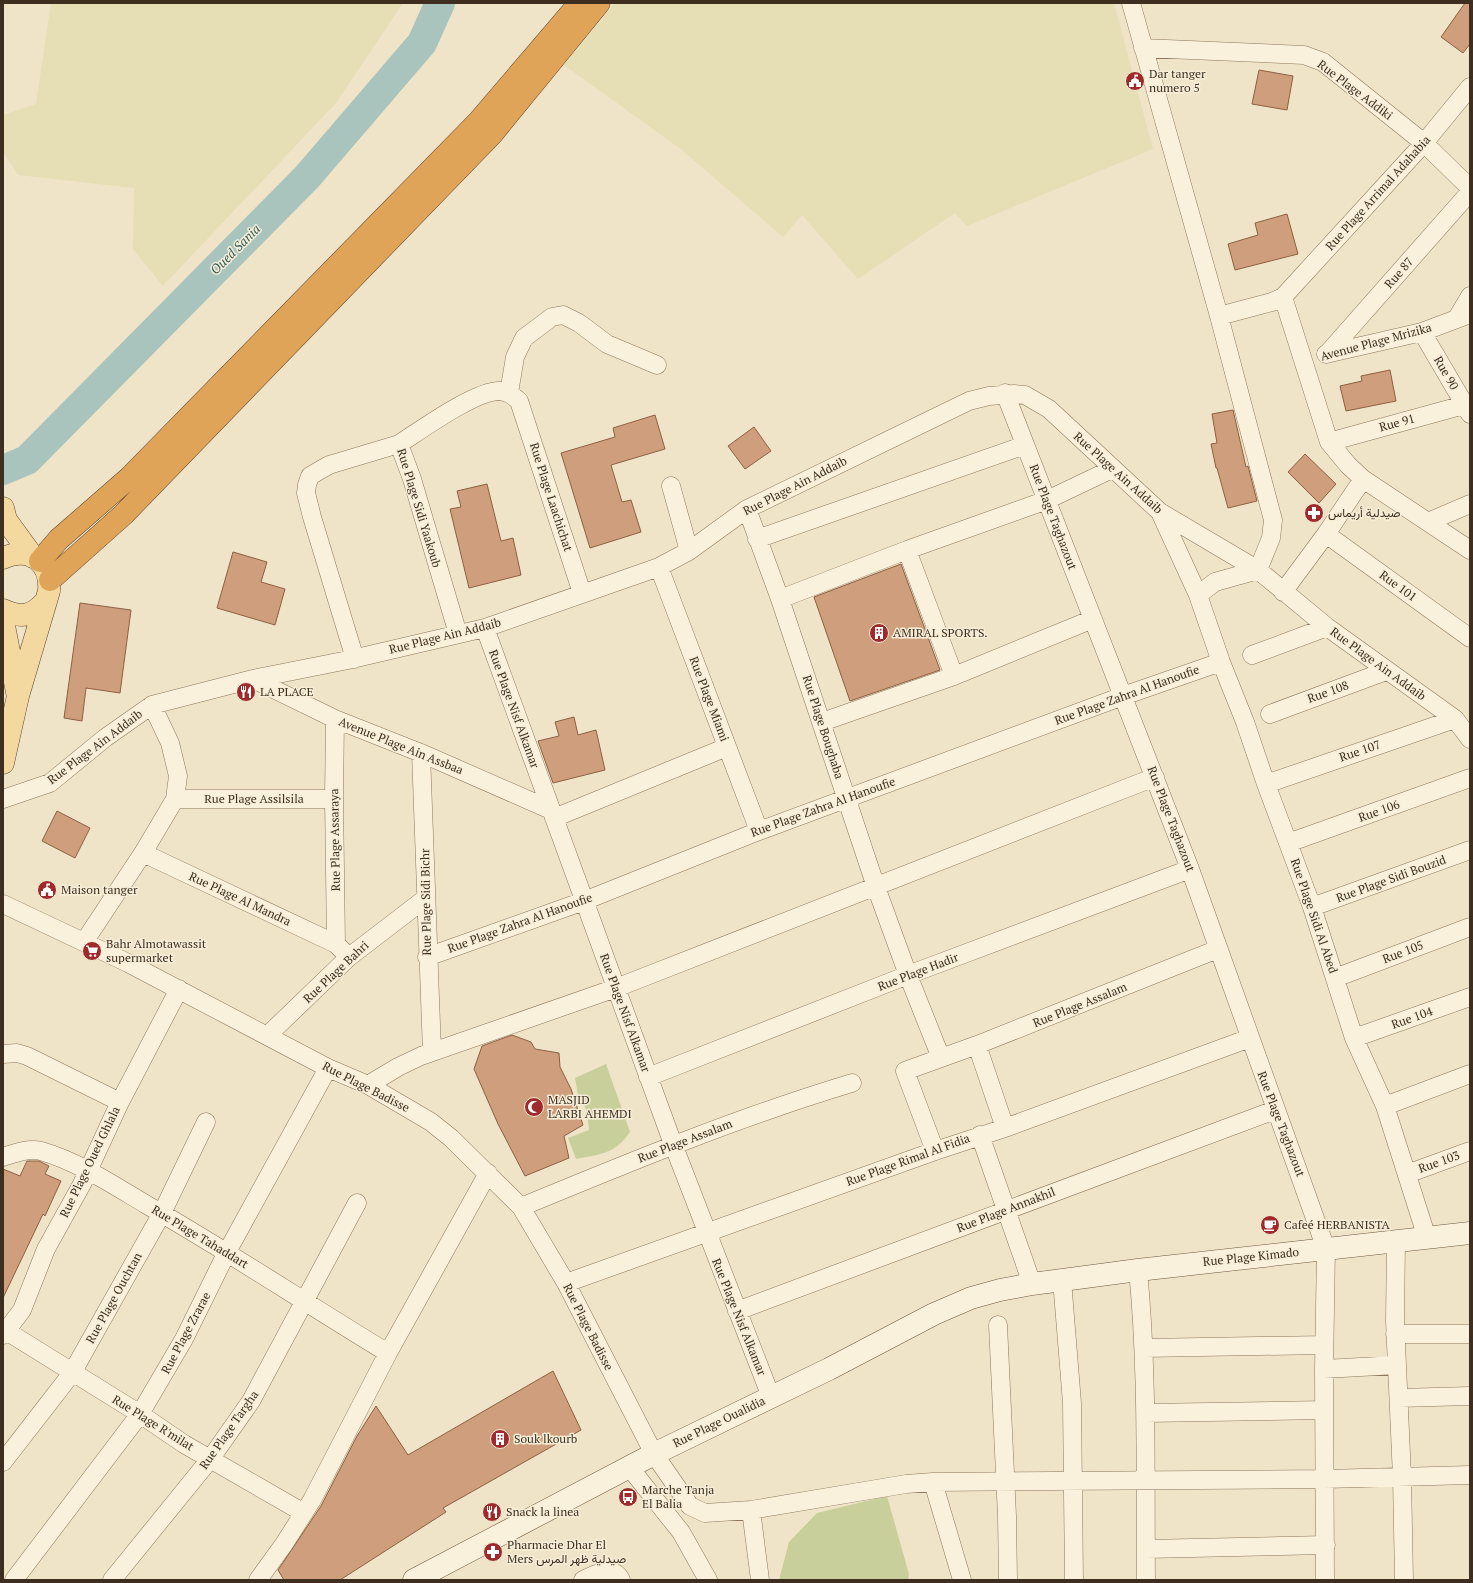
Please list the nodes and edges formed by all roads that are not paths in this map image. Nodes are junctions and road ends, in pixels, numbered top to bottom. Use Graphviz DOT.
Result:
graph roads {
  1 [pos="580,3"];
  2 [pos="599,3"];
  3 [pos="1131,3"];
  4 [pos="1143,48"];
  5 [pos="1470,87"];
  6 [pos="1424,143"];
  7 [pos="1470,188"];
  8 [pos="1470,192"];
  9 [pos="1470,296"];
  10 [pos="1283,297"];
  11 [pos="1219,316"];
  12 [pos="1463,316"];
  13 [pos="1422,332"];
  14 [pos="1328,354"];
  15 [pos="1304,362"];
  16 [pos="658,365"];
  17 [pos="1005,393"];
  18 [pos="514,397"];
  19 [pos="1467,410"];
  20 [pos="1329,442"];
  21 [pos="398,444"];
  22 [pos="1025,445"];
  23 [pos="1112,469"];
  24 [pos="1363,479"];
  25 [pos="671,486"];
  26 [pos="1047,500"];
  27 [pos="1470,504"];
  28 [pos="747,509"];
  29 [pos="1160,512"];
  30 [pos="4,520"];
  31 [pos="1428,522"];
  32 [pos="1326,534"];
  33 [pos="757,539"];
  34 [pos="907,550"];
  35 [pos="1470,550"];
  36 [pos="689,551"];
  37 [pos="3,558"];
  38 [pos="41,566"];
  39 [pos="659,567"];
  40 [pos="1258,570"];
  41 [pos="1283,592"];
  42 [pos="582,593"];
  43 [pos="1198,595"];
  44 [pos="780,599"];
  45 [pos="45,602"];
  46 [pos="3,610"];
  47 [pos="1093,619"];
  48 [pos="3,621"];
  49 [pos="1327,627"];
  50 [pos="485,628"];
  51 [pos="458,634"];
  52 [pos="1470,638"];
  53 [pos="1252,655"];
  54 [pos="355,658"];
  55 [pos="1221,662"];
  56 [pos="1386,671"];
  57 [pos="954,676"];
  58 [pos="253,679"];
  59 [pos="18,696"];
  60 [pos="1123,696"];
  61 [pos="152,705"];
  62 [pos="1270,714"];
  63 [pos="335,719"];
  64 [pos="1455,719"];
  65 [pos="822,722"];
  66 [pos="1470,739"];
  67 [pos="727,747"];
  68 [pos="421,753"];
  69 [pos="3,763"];
  70 [pos="1155,778"];
  71 [pos="1470,778"];
  72 [pos="1266,784"];
  73 [pos="846,798"];
  74 [pos="3,799"];
  75 [pos="175,799"];
  76 [pos="334,799"];
  77 [pos="553,814"];
  78 [pos="758,830"];
  79 [pos="1288,843"];
  80 [pos="1470,850"];
  81 [pos="143,853"];
  82 [pos="1190,869"];
  83 [pos="876,887"];
  84 [pos="426,898"];
  85 [pos="584,901"];
  86 [pos="3,904"];
  87 [pos="1312,908"];
  88 [pos="1470,927"];
  89 [pos="84,942"];
  90 [pos="336,944"];
  91 [pos="1218,950"];
  92 [pos="349,957"];
  93 [pos="427,957"];
  94 [pos="908,975"];
  95 [pos="1335,978"];
  96 [pos="616,988"];
  97 [pos="179,989"];
  98 [pos="1470,997"];
  99 [pos="268,1035"];
  100 [pos="1250,1038"];
  101 [pos="1354,1038"];
  102 [pos="977,1046"];
  103 [pos="432,1052"];
  104 [pos="3,1054"];
  105 [pos="941,1058"];
  106 [pos="328,1068"];
  107 [pos="1470,1074"];
  108 [pos="648,1077"];
  109 [pos="852,1083"];
  110 [pos="368,1085"];
  111 [pos="120,1102"];
  112 [pos="1385,1106"];
  113 [pos="1275,1110"];
  114 [pos="206,1122"];
  115 [pos="1005,1128"];
  116 [pos="980,1135"];
  117 [pos="673,1144"];
  118 [pos="935,1150"];
  119 [pos="1470,1151"];
  120 [pos="3,1158"];
  121 [pos="88,1171"];
  122 [pos="488,1173"];
  123 [pos="1407,1174"];
  124 [pos="357,1203"];
  125 [pos="521,1207"];
  126 [pos="1006,1209"];
  127 [pos="162,1213"];
  128 [pos="705,1232"];
  129 [pos="1470,1233"];
  130 [pos="1427,1238"];
  131 [pos="1396,1242"];
  132 [pos="1326,1249"];
  133 [pos="228,1252"];
  134 [pos="1138,1270"];
  135 [pos="1062,1280"];
  136 [pos="566,1284"];
  137 [pos="1032,1284"];
  138 [pos="303,1302"];
  139 [pos="737,1311"];
  140 [pos="998,1325"];
  141 [pos="4,1332"];
  142 [pos="1395,1334"];
  143 [pos="1470,1334"];
  144 [pos="1324,1345"];
  145 [pos="1144,1348"];
  146 [pos="388,1353"];
  147 [pos="1397,1365"];
  148 [pos="1324,1369"];
  149 [pos="72,1373"];
  150 [pos="771,1396"];
  151 [pos="1470,1396"];
  152 [pos="1399,1398"];
  153 [pos="1324,1410"];
  154 [pos="1146,1413"];
  155 [pos="140,1414"];
  156 [pos="654,1454"];
  157 [pos="211,1458"];
  158 [pos="3,1462"];
  159 [pos="630,1468"];
  160 [pos="1470,1475"];
  161 [pos="1402,1477"];
  162 [pos="1325,1479"];
  163 [pos="1005,1480"];
  164 [pos="1073,1480"];
  165 [pos="1147,1480"];
  166 [pos="933,1482"];
  167 [pos="751,1510"];
  168 [pos="304,1513"];
  169 [pos="1326,1545"];
  170 [pos="1146,1549"];
  171 [pos="13,1576"];
  172 [pos="112,1580"];
  173 [pos="258,1580"];
  174 [pos="414,1580"];
  175 [pos="583,1580"];
  176 [pos="621,1580"];
  177 [pos="708,1580"];
  178 [pos="760,1580"];
  179 [pos="962,1580"];
  180 [pos="1008,1580"];
  181 [pos="1074,1580"];
  182 [pos="1146,1580"];
  183 [pos="1326,1580"];
  184 [pos="1404,1580"];
  1 -- 38 [label="highway"];
  2 -- 38 [label="highway"];
  3 -- 4 [label="street"];
  4 -- 6 [label="street, Rue Plage Addiki"];
  4 -- 11 [label="street"];
  5 -- 6 [label="street, Rue Plage Arrimal Adahabia"];
  6 -- 7 [label="street, Rue Plage Addiki"];
  6 -- 10 [label="street, Rue Plage Arrimal Adahabia"];
  8 -- 14 [label="street, Rue 87"];
  9 -- 12 [label="street"];
  10 -- 11 [label="street, Rue Plage Arrimal Adahabia"];
  10 -- 15 [label="street"];
  11 -- 40 [label="street"];
  12 -- 13 [label="street, Avenue Plage Mrizika"];
  13 -- 14 [label="street, Avenue Plage Mrizika"];
  13 -- 19 [label="street, Rue 90"];
  14 -- 15 [label="street, Avenue Plage Mrizika"];
  15 -- 20 [label="street"];
  16 -- 18 [label="street"];
  17 -- 22 [label="street, Rue Plage Taghazout"];
  17 -- 23 [label="street, Rue Plage Ain Addaib"];
  17 -- 28 [label="street, Rue Plage Ain Addaib"];
  18 -- 21 [label="street, Rue Plage Sidi Yaakoub"];
  18 -- 42 [label="street, Rue Plage Laachichat"];
  19 -- 20 [label="street, Rue 91"];
  20 -- 24 [label="street"];
  21 -- 51 [label="street, Rue Plage Sidi Yaakoub"];
  21 -- 54 [label="street"];
  22 -- 26 [label="street, Rue Plage Taghazout"];
  22 -- 33 [label="street"];
  23 -- 26 [label="street"];
  23 -- 29 [label="street, Rue Plage Ain Addaib"];
  24 -- 31 [label="street"];
  24 -- 32 [label="street"];
  25 -- 36 [label="street"];
  26 -- 34 [label="street"];
  26 -- 47 [label="street, Rue Plage Taghazout"];
  27 -- 31 [label="street"];
  28 -- 33 [label="street, Rue Plage Boughaba"];
  28 -- 36 [label="street, Rue Plage Ain Addaib"];
  29 -- 40 [label="street, Rue Plage Ain Addaib"];
  29 -- 43 [label="street, Rue Plage Sidi Al Abed"];
  30 -- 38 [label="main road"];
  31 -- 35 [label="street"];
  32 -- 41 [label="street"];
  32 -- 52 [label="street, Rue 101"];
  33 -- 44 [label="street, Rue Plage Boughaba"];
  34 -- 44 [label="street"];
  34 -- 57 [label="street"];
  36 -- 39 [label="street, Rue Plage Ain Addaib"];
  37 -- 38 [label="main road"];
  38 -- 45 [label="main road"];
  39 -- 42 [label="street, Rue Plage Ain Addaib"];
  39 -- 67 [label="street, Rue Plage Miami"];
  40 -- 41 [label="street, Rue Plage Ain Addaib"];
  40 -- 43 [label="street"];
  41 -- 49 [label="street, Rue Plage Ain Addaib"];
  42 -- 50 [label="street, Rue Plage Ain Addaib"];
  43 -- 55 [label="street, Rue Plage Sidi Al Abed"];
  44 -- 65 [label="street, Rue Plage Boughaba"];
  45 -- 46 [label="main road"];
  45 -- 59 [label="main road"];
  47 -- 57 [label="street"];
  47 -- 60 [label="street, Rue Plage Taghazout"];
  48 -- 59 [label="main road"];
  49 -- 53 [label="street"];
  49 -- 56 [label="street, Rue Plage Ain Addaib"];
  50 -- 51 [label="street, Rue Plage Ain Addaib"];
  50 -- 77 [label="street, Rue Plage Nisf Alkamar"];
  51 -- 54 [label="street, Rue Plage Ain Addaib"];
  54 -- 58 [label="street, Rue Plage Ain Addaib"];
  55 -- 60 [label="street, Rue Plage Zahra Al Hanoufie"];
  55 -- 72 [label="street, Rue Plage Sidi Al Abed"];
  56 -- 62 [label="street, Rue 108"];
  56 -- 64 [label="street, Rue Plage Ain Addaib"];
  57 -- 65 [label="street"];
  58 -- 61 [label="street, Rue Plage Ain Addaib"];
  58 -- 63 [label="street, Avenue Plage Ain Assbaa"];
  59 -- 69 [label="main road"];
  60 -- 70 [label="street, Rue Plage Taghazout"];
  60 -- 73 [label="street, Rue Plage Zahra Al Hanoufie"];
  61 -- 74 [label="street, Rue Plage Ain Addaib"];
  61 -- 75 [label="street"];
  63 -- 68 [label="street, Avenue Plage Ain Assbaa"];
  63 -- 76 [label="street, Rue Plage Assaraya"];
  64 -- 66 [label="street, Rue Plage Ain Addaib"];
  64 -- 72 [label="street, Rue 107"];
  65 -- 73 [label="street, Rue Plage Boughaba"];
  67 -- 77 [label="street"];
  67 -- 78 [label="street, Rue Plage Miami"];
  68 -- 77 [label="street, Avenue Plage Ain Assbaa"];
  68 -- 84 [label="street, Rue Plage Sidi Bichr"];
  70 -- 82 [label="street, Rue Plage Taghazout"];
  70 -- 83 [label="street"];
  71 -- 79 [label="street, Rue 106"];
  72 -- 79 [label="street, Rue Plage Sidi Al Abed"];
  73 -- 78 [label="street, Rue Plage Zahra Al Hanoufie"];
  73 -- 83 [label="street, Rue Plage Boughaba"];
  75 -- 76 [label="street, Rue Plage Assilsila"];
  75 -- 81 [label="street"];
  76 -- 90 [label="street, Rue Plage Assaraya"];
  77 -- 85 [label="street, Rue Plage Nisf Alkamar"];
  78 -- 85 [label="street, Rue Plage Zahra Al Hanoufie"];
  79 -- 87 [label="street, Rue Plage Sidi Al Abed"];
  80 -- 87 [label="street, Rue Plage Sidi Bouzid"];
  81 -- 89 [label="street"];
  81 -- 90 [label="street, Rue Plage Al Mandra"];
  82 -- 91 [label="street, Rue Plage Taghazout"];
  82 -- 94 [label="street, Rue Plage Hadir"];
  83 -- 94 [label="street, Rue Plage Boughaba"];
  83 -- 96 [label="street"];
  84 -- 92 [label="street, Rue Plage Bahri"];
  84 -- 93 [label="street, Rue Plage Sidi Bichr"];
  85 -- 93 [label="street, Rue Plage Zahra Al Hanoufie"];
  85 -- 96 [label="street, Rue Plage Nisf Alkamar"];
  86 -- 89 [label="street, Rue Plage Badisse"];
  87 -- 95 [label="street, Rue Plage Sidi Al Abed"];
  88 -- 95 [label="street, Rue 105"];
  89 -- 97 [label="street, Rue Plage Badisse"];
  90 -- 92 [label="street"];
  91 -- 100 [label="street, Rue Plage Taghazout"];
  91 -- 102 [label="street, Rue Plage Assalam"];
  92 -- 99 [label="street, Rue Plage Bahri"];
  93 -- 103 [label="street, Rue Plage Sidi Bichr"];
  94 -- 105 [label="street, Rue Plage Boughaba"];
  94 -- 108 [label="street, Rue Plage Hadir"];
  95 -- 101 [label="street, Rue Plage Sidi Al Abed"];
  96 -- 103 [label="street"];
  96 -- 108 [label="street, Rue Plage Nisf Alkamar"];
  97 -- 99 [label="street, Rue Plage Badisse"];
  97 -- 111 [label="street, Rue Plage Oued Ghlala"];
  98 -- 101 [label="street, Rue 104"];
  99 -- 106 [label="street, Rue Plage Badisse"];
  100 -- 113 [label="street, Rue Plage Taghazout"];
  100 -- 115 [label="street, Rue Plage Rimal Al Fidia"];
  101 -- 112 [label="street, Rue Plage Sidi Al Abed"];
  102 -- 105 [label="street, Rue Plage Assalam"];
  102 -- 115 [label="street"];
  103 -- 110 [label="street"];
  104 -- 111 [label="street"];
  105 -- 118 [label="street, Rue Plage Assalam"];
  106 -- 110 [label="street, Rue Plage Badisse"];
  106 -- 133 [label="street, Rue Plage Zrarae"];
  107 -- 112 [label="street"];
  108 -- 117 [label="street, Rue Plage Nisf Alkamar"];
  109 -- 117 [label="street, Rue Plage Assalam"];
  110 -- 122 [label="street, Rue Plage Badisse"];
  111 -- 121 [label="street, Rue Plage Oued Ghlala"];
  112 -- 123 [label="street, Rue Plage Sidi Al Abed"];
  113 -- 126 [label="street, Rue Plage Annakhil"];
  113 -- 132 [label="street, Rue Plage Taghazout"];
  114 -- 127 [label="street, Rue Plage Ouchtan"];
  115 -- 116 [label="street, Rue Plage Rimal Al Fidia"];
  116 -- 118 [label="street, Rue Plage Rimal Al Fidia"];
  116 -- 126 [label="street"];
  117 -- 125 [label="street, Rue Plage Assalam"];
  117 -- 128 [label="street, Rue Plage Nisf Alkamar"];
  118 -- 128 [label="street, Rue Plage Rimal Al Fidia"];
  119 -- 123 [label="street, Rue 103"];
  120 -- 121 [label="street, Rue Plage Tahaddart"];
  121 -- 127 [label="street, Rue Plage Tahaddart"];
  121 -- 141 [label="street, Rue Plage Oued Ghlala"];
  122 -- 125 [label="street, Rue Plage Badisse"];
  122 -- 146 [label="street"];
  123 -- 130 [label="street, Rue Plage Sidi Al Abed"];
  124 -- 138 [label="street, Rue Plage Targha"];
  125 -- 136 [label="street, Rue Plage Badisse"];
  126 -- 137 [label="street"];
  126 -- 139 [label="street, Rue Plage Annakhil"];
  127 -- 133 [label="street, Rue Plage Tahaddart"];
  127 -- 149 [label="street, Rue Plage Ouchtan"];
  128 -- 136 [label="street, Rue Plage Rimal Al Fidia"];
  128 -- 139 [label="street, Rue Plage Nisf Alkamar"];
  129 -- 130 [label="street, Rue Plage Kimado"];
  130 -- 131 [label="street, Rue Plage Kimado"];
  131 -- 132 [label="street, Rue Plage Kimado"];
  131 -- 142 [label="street"];
  132 -- 134 [label="street, Rue Plage Kimado"];
  132 -- 144 [label="street, Rue Plage Taghazout"];
  133 -- 138 [label="street, Rue Plage Tahaddart"];
  133 -- 155 [label="street, Rue Plage Zrarae"];
  134 -- 135 [label="street, Rue Plage Kimado"];
  134 -- 145 [label="street"];
  135 -- 137 [label="street, Rue Plage Kimado"];
  135 -- 164 [label="street"];
  136 -- 156 [label="street, Rue Plage Badisse"];
  137 -- 150 [label="street, Rue Plage Oualidia"];
  138 -- 146 [label="street, Rue Plage Tahaddart"];
  138 -- 157 [label="street, Rue Plage Targha"];
  139 -- 150 [label="street, Rue Plage Nisf Alkamar"];
  140 -- 163 [label="street"];
  141 -- 149 [label="street, Rue Plage R'milat"];
  142 -- 143 [label="street"];
  142 -- 147 [label="street"];
  144 -- 145 [label="street"];
  144 -- 148 [label="street, Rue Plage Taghazout"];
  145 -- 154 [label="street"];
  146 -- 168 [label="street"];
  147 -- 148 [label="street"];
  147 -- 152 [label="street"];
  148 -- 153 [label="street, Rue Plage Taghazout"];
  149 -- 155 [label="street, Rue Plage R'milat"];
  149 -- 158 [label="street, Rue Plage Ouchtan"];
  150 -- 156 [label="street, Rue Plage Oualidia"];
  151 -- 152 [label="street"];
  152 -- 161 [label="street"];
  153 -- 154 [label="street"];
  153 -- 162 [label="street, Rue Plage Taghazout"];
  154 -- 165 [label="street"];
  155 -- 157 [label="street, Rue Plage R'milat"];
  155 -- 171 [label="street, Rue Plage Zrarae"];
  156 -- 159 [label="street, Rue Plage Oualidia"];
  156 -- 167 [label="street, Rue Plage Badisse"];
  157 -- 168 [label="street, Rue Plage R'milat"];
  157 -- 172 [label="street, Rue Plage Targha"];
  159 -- 174 [label="street, Rue Plage Oualidia"];
  159 -- 177 [label="street"];
  160 -- 161 [label="street, Rue Plage Badisse"];
  161 -- 162 [label="street, Rue Plage Badisse"];
  161 -- 184 [label="street"];
  162 -- 165 [label="street, Rue Plage Badisse"];
  162 -- 169 [label="street, Rue Plage Taghazout"];
  163 -- 164 [label="street, Rue Plage Badisse"];
  163 -- 166 [label="street, Rue Plage Badisse"];
  163 -- 180 [label="street"];
  164 -- 165 [label="street, Rue Plage Badisse"];
  164 -- 181 [label="street"];
  165 -- 170 [label="street"];
  166 -- 167 [label="street, Rue Plage Badisse"];
  166 -- 179 [label="street"];
  167 -- 178 [label="street"];
  168 -- 173 [label="street"];
  169 -- 170 [label="street"];
  169 -- 183 [label="street, Rue Plage Taghazout"];
  170 -- 182 [label="street"];
  175 -- 176 [label="street"];
}
